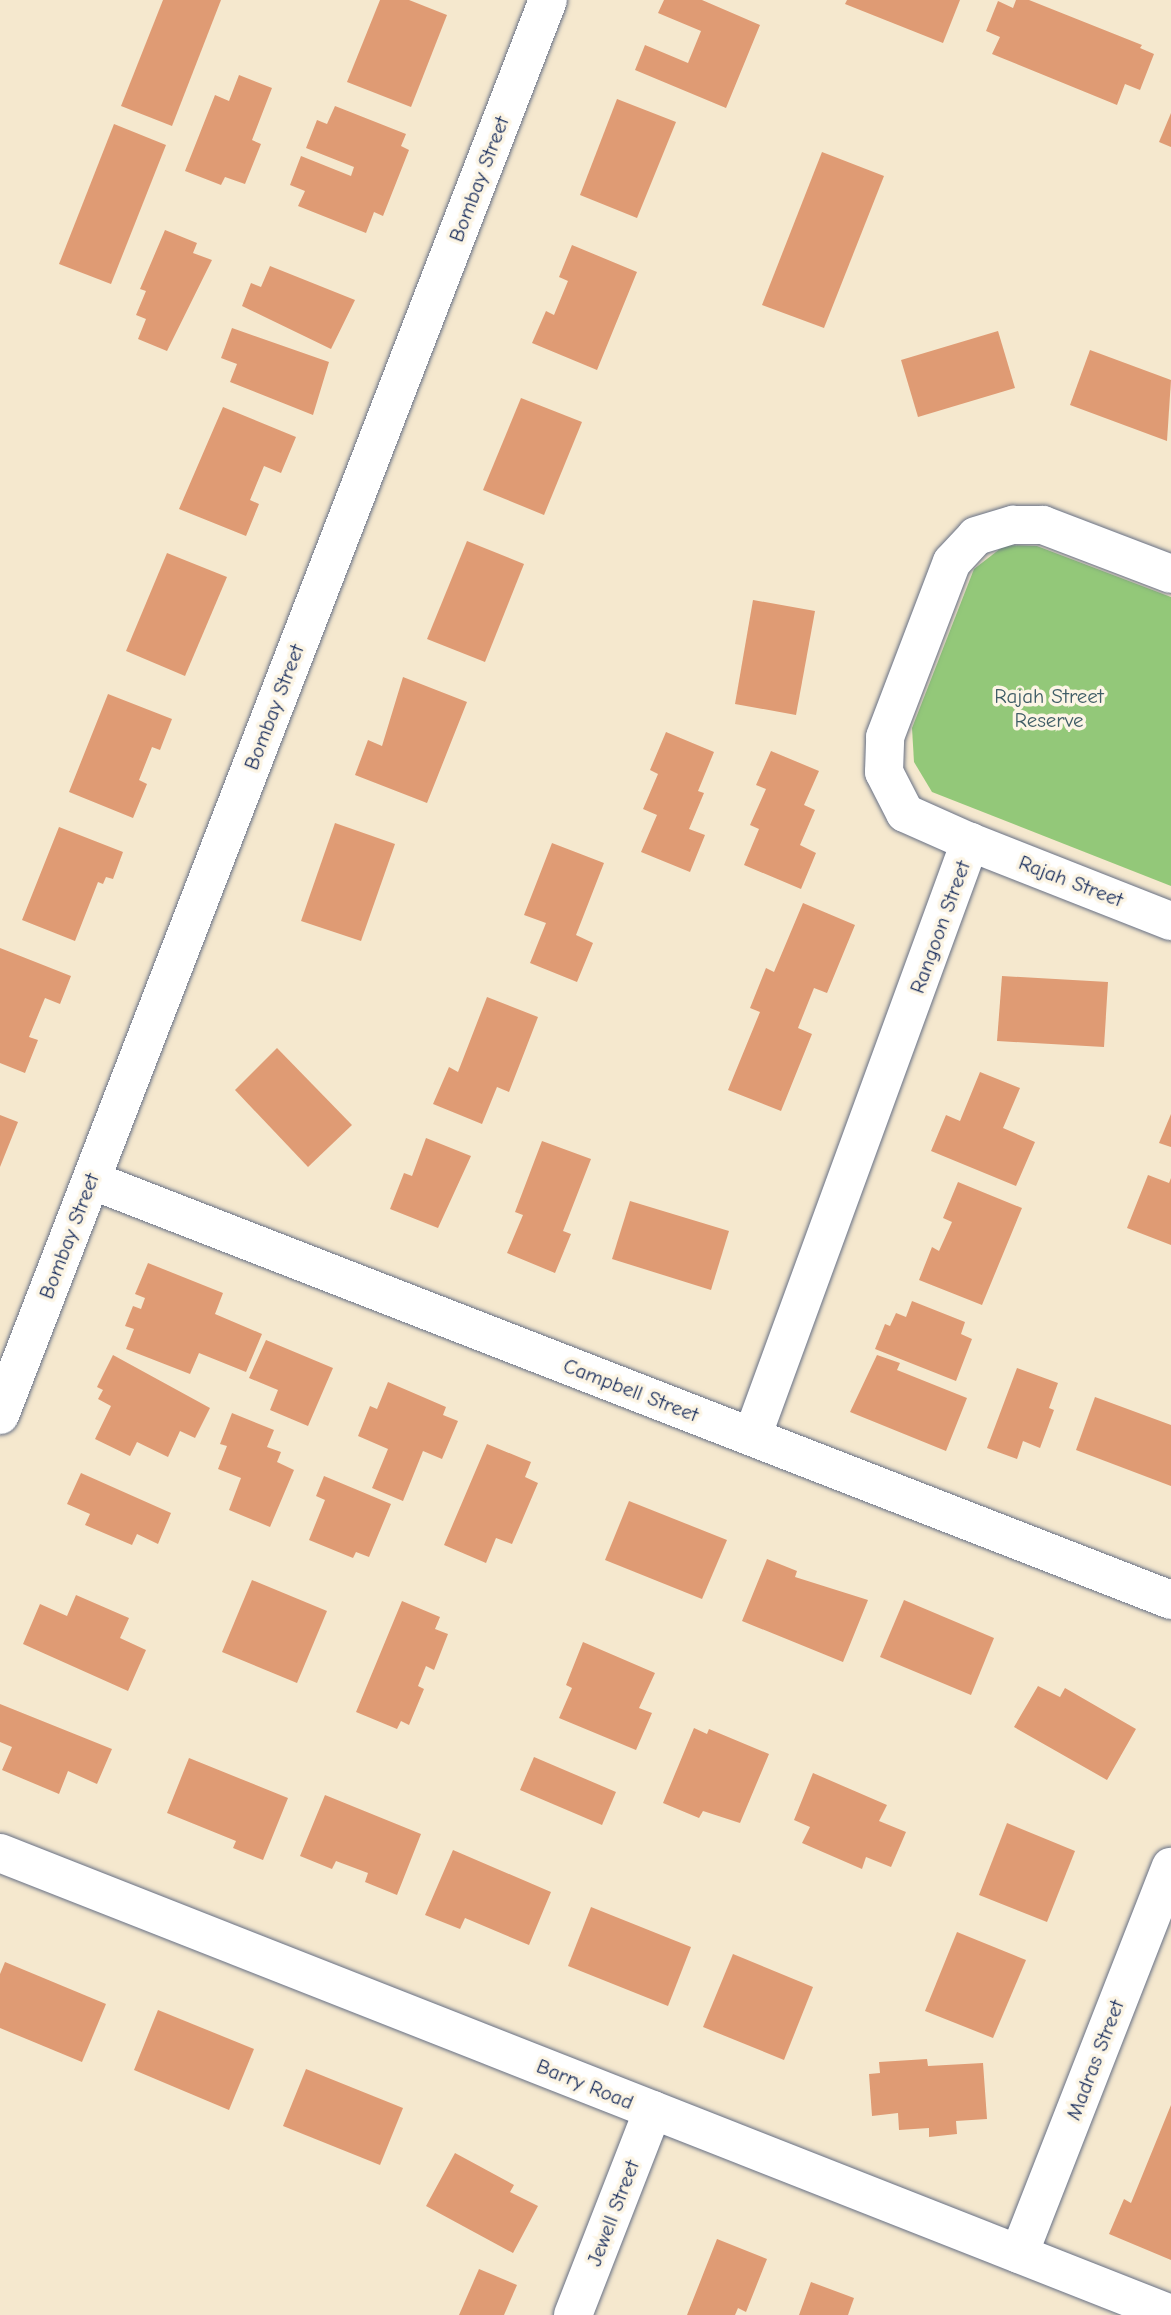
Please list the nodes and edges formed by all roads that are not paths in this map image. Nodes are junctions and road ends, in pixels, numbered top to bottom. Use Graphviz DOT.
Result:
graph roads {
  1 [pos="548,0"];
  2 [pos="1171,574"];
  3 [pos="970,842"];
  4 [pos="1171,921"];
  5 [pos="91,1180"];
  6 [pos="0,1415"];
  7 [pos="752,1437"];
  8 [pos="1171,1600"];
  9 [pos="0,1853"];
  10 [pos="1171,1867"];
  11 [pos="653,2110"];
  12 [pos="1019,2254"];
  13 [pos="1171,2314"];
  14 [pos="573,2315"];
  1 -- 5 [label="street, Bombay Street"];
  2 -- 3 [label="street, Rangoon Street"];
  3 -- 4 [label="street, Rajah Street"];
  3 -- 7 [label="street, Rangoon Street"];
  5 -- 6 [label="street, Bombay Street"];
  5 -- 7 [label="street, Campbell Street"];
  7 -- 8 [label="street, Campbell Street"];
  9 -- 11 [label="street, Barry Road"];
  10 -- 12 [label="street, Madras Street"];
  11 -- 12 [label="street, Barry Road"];
  11 -- 14 [label="street, Jewell Street"];
  12 -- 13 [label="street, Barry Road"];
}
